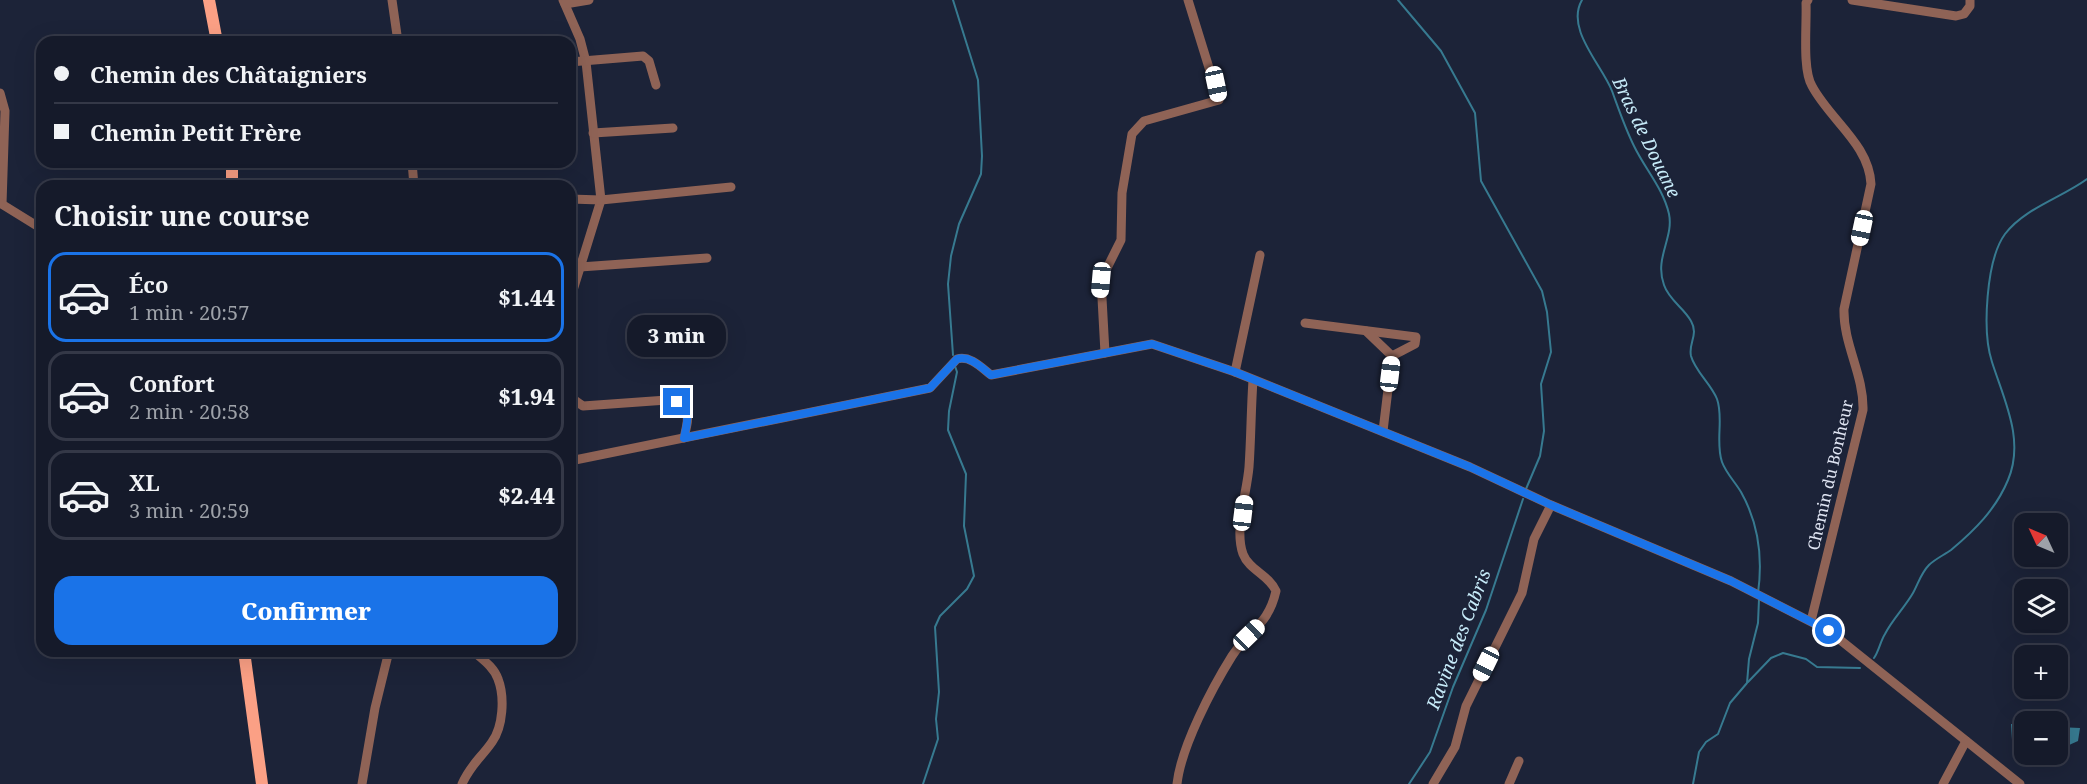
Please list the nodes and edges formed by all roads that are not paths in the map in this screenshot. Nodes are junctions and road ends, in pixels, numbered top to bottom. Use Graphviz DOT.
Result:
graph roads {
  1 [pos="209,0"];
  2 [pos="392,0"];
  3 [pos="589,0"];
  4 [pos="1188,0"];
  5 [pos="1808,0"];
  6 [pos="1852,0"];
  7 [pos="1970,0"];
  8 [pos="564,2"];
  9 [pos="216,36"];
  10 [pos="397,36"];
  11 [pos="576,62"];
  12 [pos="586,62"];
  13 [pos="656,85"];
  14 [pos="0,93"];
  15 [pos="673,128"];
  16 [pos="593,133"];
  17 [pos="731,187"];
  18 [pos="576,200"];
  19 [pos="601,200"];
  20 [pos="1,204"];
  21 [pos="36,225"];
  22 [pos="1260,255"];
  23 [pos="707,258"];
  24 [pos="580,267"];
  25 [pos="576,280"];
  26 [pos="1305,323"];
  27 [pos="1366,331"];
  28 [pos="1105,353"];
  29 [pos="1392,356"];
  30 [pos="1235,372"];
  31 [pos="1253,380"];
  32 [pos="576,401"];
  33 [pos="1383,431"];
  34 [pos="684,438"];
  35 [pos="576,460"];
  36 [pos="1551,505"];
  37 [pos="1811,621"];
  38 [pos="245,657"];
  39 [pos="388,657"];
  40 [pos="480,657"];
  41 [pos="1966,741"];
  42 [pos="1519,761"];
  43 [pos="262,784"];
  44 [pos="362,784"];
  45 [pos="462,784"];
  46 [pos="1177,784"];
  47 [pos="1433,784"];
  48 [pos="1509,784"];
  49 [pos="1944,784"];
  50 [pos="2020,784"];
  1 -- 9 [label="main road"];
  2 -- 10 [label="street"];
  3 -- 8 [label="street"];
  4 -- 28 [label="street"];
  5 -- 37 [label="street, Chemin du Bonheur"];
  6 -- 7 [label="street"];
  8 -- 12 [label="street"];
  11 -- 12 [label="street"];
  12 -- 13 [label="street"];
  12 -- 16 [label="street"];
  14 -- 20 [label="street"];
  15 -- 16 [label="street"];
  16 -- 19 [label="street"];
  17 -- 19 [label="street"];
  18 -- 19 [label="street"];
  19 -- 24 [label="street"];
  20 -- 21 [label="street"];
  22 -- 30 [label="street"];
  23 -- 24 [label="street"];
  24 -- 25 [label="street"];
  26 -- 27 [label="street"];
  27 -- 29 [label="street"];
  27 -- 29 [label="street"];
  28 -- 30 [label="street"];
  28 -- 34 [label="street"];
  29 -- 33 [label="street"];
  30 -- 31 [label="street"];
  31 -- 33 [label="street"];
  31 -- 46 [label="street"];
  32 -- 34 [label="street"];
  33 -- 36 [label="street"];
  34 -- 35 [label="street"];
  36 -- 37 [label="street"];
  36 -- 47 [label="street"];
  37 -- 41 [label="street"];
  38 -- 43 [label="main road"];
  39 -- 44 [label="street"];
  40 -- 45 [label="street"];
  41 -- 49 [label="street"];
  41 -- 50 [label="street"];
  42 -- 48 [label="street"];
}
